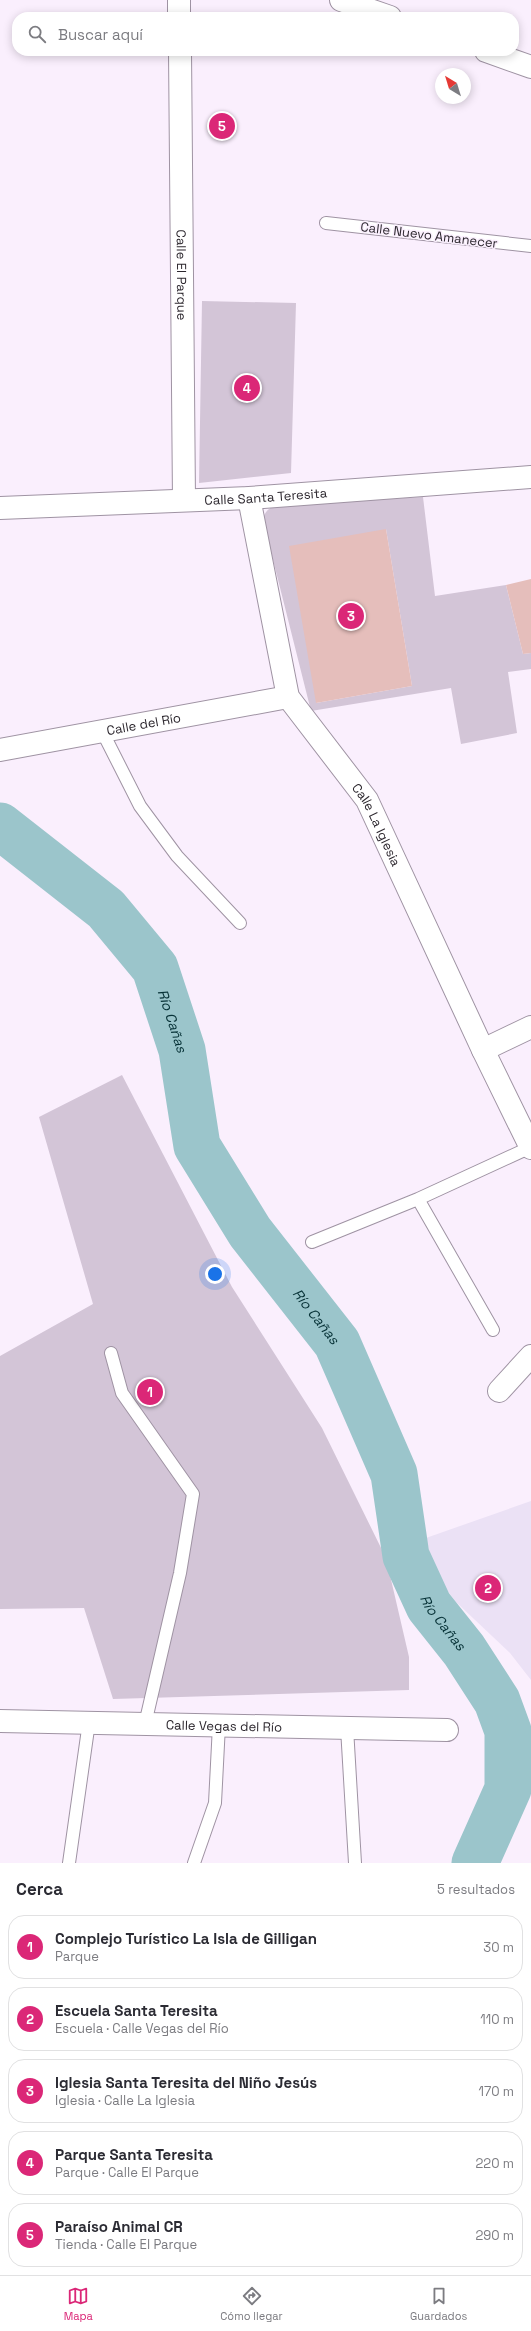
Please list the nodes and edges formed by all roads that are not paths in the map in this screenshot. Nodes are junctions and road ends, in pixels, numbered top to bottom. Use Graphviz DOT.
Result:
graph roads {
  1 [pos="179,0"];
  2 [pos="341,0"];
  3 [pos="179,12"];
  4 [pos="376,12"];
  5 [pos="180,56"];
  6 [pos="500,56"];
  7 [pos="531,67"];
  8 [pos="326,223"];
  9 [pos="531,246"];
  10 [pos="531,477"];
  11 [pos="249,498"];
  12 [pos="184,500"];
  13 [pos="0,508"];
  14 [pos="288,697"];
  15 [pos="102,731"];
  16 [pos="0,750"];
  17 [pos="240,923"];
  18 [pos="531,1027"];
  19 [pos="483,1050"];
  20 [pos="531,1148"];
  21 [pos="418,1199"];
  22 [pos="312,1242"];
  23 [pos="493,1330"];
  24 [pos="111,1353"];
  25 [pos="531,1356"];
  26 [pos="499,1391"];
  27 [pos="0,1720"];
  28 [pos="90,1722"];
  29 [pos="146,1724"];
  30 [pos="219,1725"];
  31 [pos="347,1728"];
  32 [pos="447,1730"];
  33 [pos="69,1863"];
  34 [pos="194,1863"];
  35 [pos="354,1863"];
  1 -- 3 [label="street"];
  2 -- 4 [label="street"];
  5 -- 12 [label="street, Calle El Parque"];
  6 -- 7 [label="street"];
  8 -- 9 [label="lane, Calle Nuevo Amanecer"];
  10 -- 11 [label="street, Calle Santa Teresita"];
  11 -- 12 [label="street, Calle Santa Teresita"];
  11 -- 14 [label="street, Calle La Iglesia"];
  12 -- 13 [label="street, Calle Santa Teresita"];
  14 -- 15 [label="street, Calle del Río"];
  14 -- 19 [label="street, Calle La Iglesia"];
  15 -- 16 [label="street, Calle del Río"];
  15 -- 17 [label="lane"];
  18 -- 19 [label="street"];
  19 -- 20 [label="street, Calle La Iglesia"];
  20 -- 21 [label="lane"];
  21 -- 22 [label="lane"];
  21 -- 23 [label="lane"];
  24 -- 29 [label="lane"];
  25 -- 26 [label="street"];
  27 -- 28 [label="street, Calle Vegas del Río"];
  28 -- 29 [label="street, Calle Vegas del Río"];
  28 -- 33 [label="lane"];
  29 -- 30 [label="street, Calle Vegas del Río"];
  30 -- 31 [label="street, Calle Vegas del Río"];
  30 -- 34 [label="lane"];
  31 -- 32 [label="street, Calle Vegas del Río"];
  31 -- 35 [label="lane"];
}
